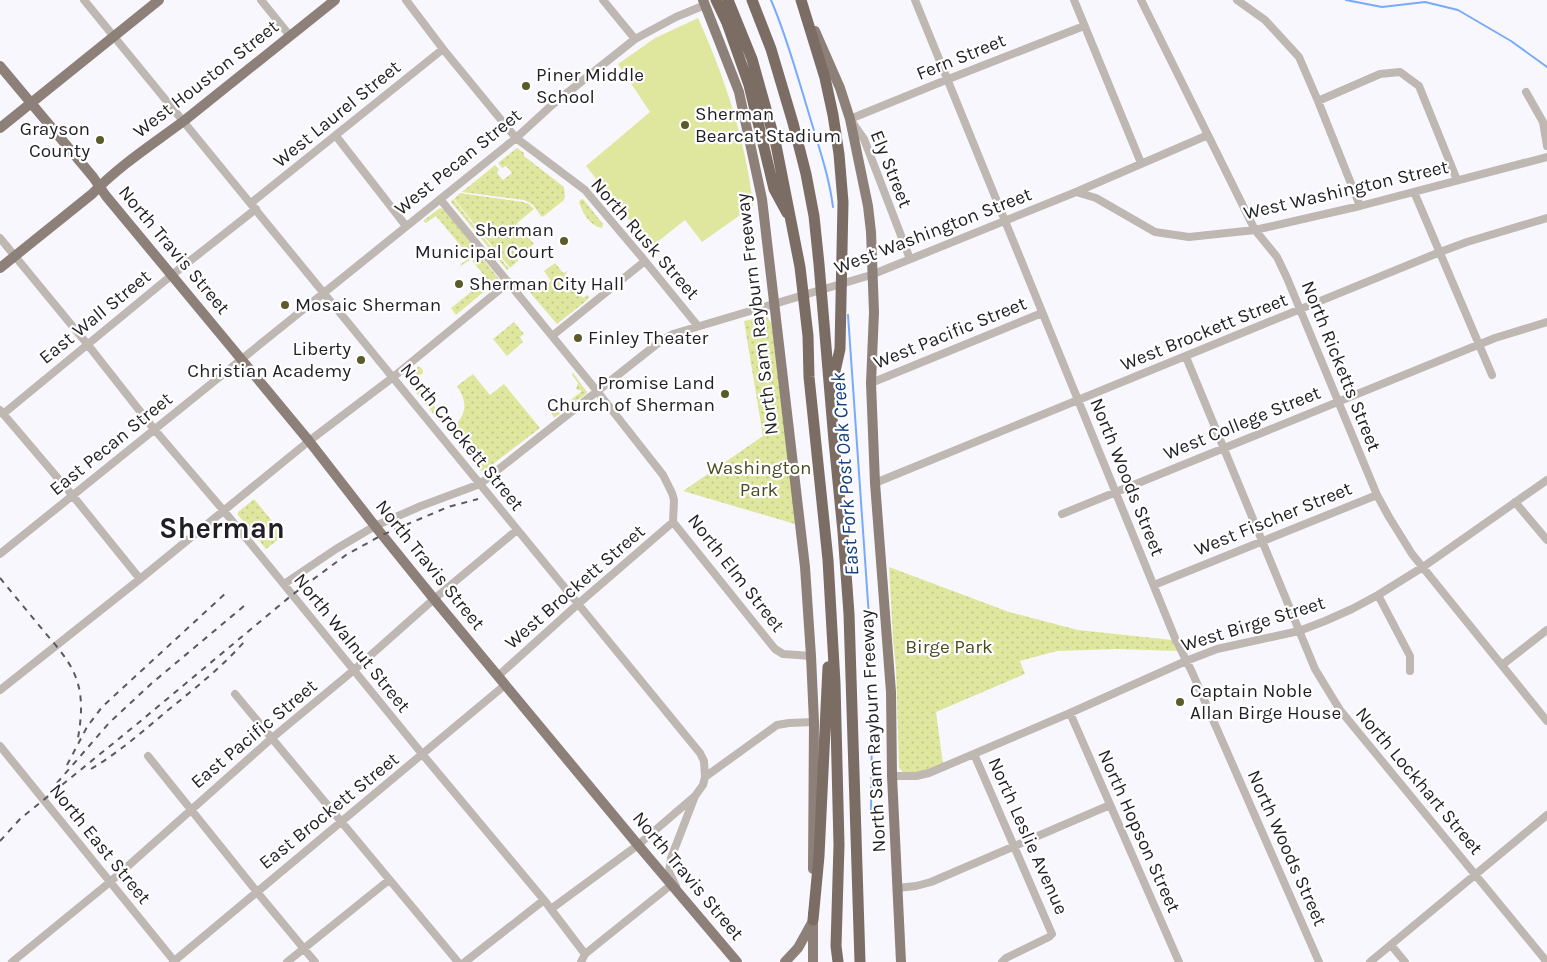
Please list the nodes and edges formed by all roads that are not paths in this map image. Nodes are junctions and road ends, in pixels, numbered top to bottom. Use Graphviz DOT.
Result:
graph roads {
  1 [pos="84,0"];
  2 [pos="159,0"];
  3 [pos="261,0"];
  4 [pos="335,0"];
  5 [pos="406,0"];
  6 [pos="603,0"];
  7 [pos="716,0"];
  8 [pos="728,0"];
  9 [pos="752,0"];
  10 [pos="801,0"];
  11 [pos="915,0"];
  12 [pos="1074,0"];
  13 [pos="1142,0"];
  14 [pos="1236,0"];
  15 [pos="704,2"];
  16 [pos="1084,26"];
  17 [pos="290,36"];
  18 [pos="113,37"];
  19 [pos="635,39"];
  20 [pos="443,49"];
  21 [pos="0,66"];
  22 [pos="946,80"];
  23 [pos="1526,92"];
  24 [pos="1318,101"];
  25 [pos="31,103"];
  26 [pos="850,119"];
  27 [pos="183,121"];
  28 [pos="0,128"];
  29 [pos="1208,135"];
  30 [pos="336,136"];
  31 [pos="516,138"];
  32 [pos="1547,146"];
  33 [pos="1547,157"];
  34 [pos="1141,163"];
  35 [pos="1457,180"];
  36 [pos="100,186"];
  37 [pos="1076,192"];
  38 [pos="1414,192"];
  39 [pos="440,199"];
  40 [pos="253,206"];
  41 [pos="1360,206"];
  42 [pos="1547,218"];
  43 [pos="1004,222"];
  44 [pos="793,225"];
  45 [pos="406,226"];
  46 [pos="1255,230"];
  47 [pos="0,238"];
  48 [pos="1440,252"];
  49 [pos="15,256"];
  50 [pos="910,259"];
  51 [pos="646,261"];
  52 [pos="0,268"];
  53 [pos="872,274"];
  54 [pos="172,275"];
  55 [pos="509,282"];
  56 [pos="323,294"];
  57 [pos="774,305"];
  58 [pos="1300,310"];
  59 [pos="1042,313"];
  60 [pos="1547,322"];
  61 [pos="697,325"];
  62 [pos="552,336"];
  63 [pos="1479,344"];
  64 [pos="88,345"];
  65 [pos="1186,357"];
  66 [pos="242,359"];
  67 [pos="1492,376"];
  68 [pos="392,378"];
  69 [pos="871,383"];
  70 [pos="597,391"];
  71 [pos="831,392"];
  72 [pos="1078,401"];
  73 [pos="1338,401"];
  74 [pos="2,412"];
  75 [pos="154,429"];
  76 [pos="309,441"];
  77 [pos="1224,448"];
  78 [pos="1547,480"];
  79 [pos="875,483"];
  80 [pos="480,484"];
  81 [pos="1116,492"];
  82 [pos="1377,494"];
  83 [pos="73,496"];
  84 [pos="1515,502"];
  85 [pos="224,511"];
  86 [pos="1062,514"];
  87 [pos="673,522"];
  88 [pos="375,526"];
  89 [pos="517,530"];
  90 [pos="1547,540"];
  91 [pos="1263,541"];
  92 [pos="0,554"];
  93 [pos="1423,567"];
  94 [pos="140,579"];
  95 [pos="284,584"];
  96 [pos="1154,585"];
  97 [pos="1378,595"];
  98 [pos="434,599"];
  99 [pos="578,604"];
  100 [pos="831,608"];
  101 [pos="1547,630"];
  102 [pos="1299,631"];
  103 [pos="811,656"];
  104 [pos="1186,661"];
  105 [pos="1502,665"];
  106 [pos="354,670"];
  107 [pos="1410,671"];
  108 [pos="498,676"];
  109 [pos="505,686"];
  110 [pos="0,690"];
  111 [pos="235,694"];
  112 [pos="1070,713"];
  113 [pos="1547,721"];
  114 [pos="814,722"];
  115 [pos="272,738"];
  116 [pos="0,746"];
  117 [pos="974,754"];
  118 [pos="423,755"];
  119 [pos="148,756"];
  120 [pos="892,776"];
  121 [pos="705,777"];
  122 [pos="695,796"];
  123 [pos="1110,805"];
  124 [pos="191,809"];
  125 [pos="1547,815"];
  126 [pos="342,822"];
  127 [pos="638,845"];
  128 [pos="1015,847"];
  129 [pos="1476,875"];
  130 [pos="388,880"];
  131 [pos="110,882"];
  132 [pos="671,885"];
  133 [pos="897,888"];
  134 [pos="256,892"];
  135 [pos="683,898"];
  136 [pos="544,900"];
  137 [pos="551,909"];
  138 [pos="813,920"];
  139 [pos="1391,945"];
  140 [pos="304,948"];
  141 [pos="585,954"];
  142 [pos="861,960"];
  143 [pos="12,962"];
  144 [pos="174,962"];
  145 [pos="287,962"];
  146 [pos="315,962"];
  147 [pos="458,962"];
  148 [pos="465,962"];
  149 [pos="581,962"];
  150 [pos="737,962"];
  151 [pos="785,962"];
  152 [pos="812,962"];
  153 [pos="838,962"];
  154 [pos="902,962"];
  155 [pos="1002,962"];
  156 [pos="1179,962"];
  157 [pos="1319,962"];
  158 [pos="1370,962"];
  159 [pos="1405,962"];
  160 [pos="1547,962"];
  1 -- 18 [label="street, North Crockett Street"];
  2 -- 18 [label="main road"];
  3 -- 17 [label="street"];
  4 -- 17 [label="main road, West Houston Street"];
  5 -- 20 [label="street, North Rusk Street"];
  6 -- 19 [label="street"];
  7 -- 44 [label="highway"];
  8 -- 44 [label="highway, North Sam Rayburn Freeway"];
  9 -- 71 [label="highway, North Sam Rayburn Freeway"];
  10 -- 26 [label="main road, North Sam Rayburn Freeway"];
  10 -- 71 [label="highway"];
  11 -- 22 [label="street, North Woods Street"];
  12 -- 16 [label="street"];
  13 -- 29 [label="street, North Ricketts Street"];
  14 -- 24 [label="street"];
  15 -- 19 [label="street, West Pecan Street"];
  15 -- 57 [label="main road, North Sam Rayburn Freeway"];
  16 -- 22 [label="street, Fern Street"];
  16 -- 34 [label="street"];
  17 -- 27 [label="main road, West Houston Street"];
  18 -- 25 [label="main road"];
  18 -- 27 [label="street, North Crockett Street"];
  19 -- 31 [label="street, West Pecan Street"];
  20 -- 30 [label="street, West Laurel Street"];
  20 -- 31 [label="street, North Rusk Street"];
  21 -- 25 [label="main road, North Travis Street"];
  22 -- 26 [label="street, Fern Street"];
  22 -- 43 [label="street, North Woods Street"];
  23 -- 32 [label="street"];
  24 -- 35 [label="street"];
  24 -- 41 [label="street"];
  25 -- 28 [label="main road"];
  25 -- 36 [label="main road, North Travis Street"];
  26 -- 50 [label="street, Ely Street"];
  26 -- 53 [label="main road, North Sam Rayburn Freeway"];
  27 -- 36 [label="main road, West Houston Street"];
  27 -- 40 [label="street, North Crockett Street"];
  29 -- 34 [label="street"];
  29 -- 46 [label="street, North Ricketts Street"];
  30 -- 40 [label="street, West Laurel Street"];
  30 -- 45 [label="street"];
  31 -- 39 [label="street, West Pecan Street"];
  31 -- 51 [label="street, North Rusk Street"];
  33 -- 35 [label="street, West Washington Street"];
  34 -- 37 [label="street"];
  35 -- 38 [label="street, West Washington Street"];
  36 -- 49 [label="main road, West Houston Street"];
  36 -- 54 [label="main road, North Travis Street"];
  37 -- 43 [label="street, West Washington Street"];
  37 -- 46 [label="street, West Washington Street"];
  38 -- 41 [label="street, West Washington Street"];
  38 -- 48 [label="street"];
  39 -- 45 [label="street, West Pecan Street"];
  39 -- 55 [label="street, North Elm Street"];
  40 -- 54 [label="street, East Wall Street"];
  40 -- 56 [label="street, North Crockett Street"];
  41 -- 46 [label="street, West Washington Street"];
  42 -- 48 [label="street, West Brockett Street"];
  43 -- 50 [label="street, West Washington Street"];
  43 -- 59 [label="street, North Woods Street"];
  44 -- 100 [label="highway, North Sam Rayburn Freeway"];
  45 -- 56 [label="street, West Pecan Street"];
  46 -- 58 [label="street, North Ricketts Street"];
  47 -- 49 [label="street, North Walnut Street"];
  48 -- 58 [label="street, West Brockett Street"];
  48 -- 63 [label="street"];
  49 -- 52 [label="main road, West Houston Street"];
  49 -- 64 [label="street, North Walnut Street"];
  50 -- 53 [label="street, West Washington Street"];
  51 -- 61 [label="street, North Rusk Street"];
  51 -- 62 [label="street"];
  53 -- 57 [label="street, West Washington Street"];
  53 -- 69 [label="main road, North Sam Rayburn Freeway"];
  54 -- 64 [label="street, East Wall Street"];
  54 -- 66 [label="main road, North Travis Street"];
  55 -- 62 [label="street, North Elm Street"];
  55 -- 68 [label="street"];
  56 -- 66 [label="street, West Pecan Street"];
  56 -- 68 [label="street, North Crockett Street"];
  57 -- 61 [label="street, West Washington Street"];
  57 -- 103 [label="main road, North Sam Rayburn Freeway"];
  58 -- 65 [label="street, West Brockett Street"];
  58 -- 73 [label="street, North Ricketts Street"];
  59 -- 69 [label="street, West Pacific Street"];
  59 -- 72 [label="street, North Woods Street"];
  60 -- 63 [label="street, West College Street"];
  61 -- 70 [label="street, West Washington Street"];
  62 -- 70 [label="street, North Elm Street"];
  63 -- 67 [label="street"];
  63 -- 73 [label="street, West College Street"];
  64 -- 74 [label="street, East Wall Street"];
  64 -- 75 [label="street, North Walnut Street"];
  65 -- 72 [label="street, West Brockett Street"];
  65 -- 77 [label="street, North Lockhart Street"];
  66 -- 75 [label="street, East Pecan Street"];
  66 -- 76 [label="main road, North Travis Street"];
  68 -- 76 [label="street"];
  68 -- 80 [label="street, North Crockett Street"];
  69 -- 79 [label="main road, North Sam Rayburn Freeway"];
  70 -- 80 [label="street, West Washington Street"];
  70 -- 87 [label="street, North Elm Street"];
  71 -- 142 [label="highway, North Sam Rayburn Freeway"];
  72 -- 79 [label="street, West Brockett Street"];
  72 -- 81 [label="street, North Woods Street"];
  73 -- 77 [label="street, West College Street"];
  73 -- 82 [label="street, North Ricketts Street"];
  74 -- 83 [label="street"];
  75 -- 83 [label="street, East Pecan Street"];
  75 -- 85 [label="street, North Walnut Street"];
  76 -- 85 [label="street"];
  76 -- 88 [label="main road, North Travis Street"];
  77 -- 81 [label="street, West College Street"];
  77 -- 91 [label="street, North Lockhart Street"];
  78 -- 84 [label="street, West Birge Street"];
  79 -- 120 [label="main road, North Sam Rayburn Freeway"];
  80 -- 88 [label="street, West Washington Street"];
  80 -- 89 [label="street, North Crockett Street"];
  81 -- 86 [label="street, West College Street"];
  81 -- 96 [label="street, North Woods Street"];
  82 -- 91 [label="street, West Fischer Street"];
  82 -- 93 [label="street, North Ricketts Street"];
  83 -- 92 [label="street, East Pecan Street"];
  83 -- 94 [label="street"];
  84 -- 90 [label="street"];
  84 -- 93 [label="street, West Birge Street"];
  85 -- 94 [label="street"];
  85 -- 95 [label="street, North Walnut Street"];
  87 -- 99 [label="street, West Brockett Street"];
  87 -- 103 [label="street, North Elm Street"];
  88 -- 95 [label="street, West Washington Street"];
  88 -- 98 [label="main road, North Travis Street"];
  89 -- 98 [label="street, East Pacific Street"];
  89 -- 99 [label="street, North Crockett Street"];
  91 -- 96 [label="street, West Fischer Street"];
  91 -- 102 [label="street, North Lockhart Street"];
  93 -- 97 [label="street, West Birge Street"];
  93 -- 105 [label="street, North Ricketts Street"];
  94 -- 110 [label="street"];
  95 -- 106 [label="street, North Walnut Street"];
  96 -- 104 [label="street, North Woods Street"];
  97 -- 102 [label="street, West Birge Street"];
  97 -- 107 [label="street"];
  98 -- 106 [label="street, East Pacific Street"];
  98 -- 108 [label="main road, North Travis Street"];
  99 -- 108 [label="street, West Brockett Street"];
  99 -- 121 [label="street, North Crockett Street"];
  100 -- 138 [label="highway"];
  100 -- 153 [label="highway, North Sam Rayburn Freeway"];
  101 -- 105 [label="street"];
  102 -- 104 [label="street, West Birge Street"];
  102 -- 129 [label="street, North Lockhart Street"];
  103 -- 114 [label="main road, North Sam Rayburn Freeway"];
  104 -- 112 [label="street, West Birge Street"];
  104 -- 157 [label="street, North Woods Street"];
  105 -- 113 [label="street, North Ricketts Street"];
  106 -- 115 [label="street, East Pacific Street"];
  106 -- 118 [label="street, North Walnut Street"];
  108 -- 109 [label="main road, North Travis Street"];
  109 -- 118 [label="street, East Brockett Street"];
  109 -- 127 [label="main road, North Travis Street"];
  111 -- 115 [label="street"];
  112 -- 117 [label="street, West Birge Street"];
  112 -- 123 [label="street, North Hopson Street"];
  114 -- 121 [label="street"];
  114 -- 138 [label="main road, North Sam Rayburn Freeway"];
  115 -- 124 [label="street, East Pacific Street"];
  115 -- 126 [label="street"];
  116 -- 131 [label="street, North East Street"];
  117 -- 120 [label="street, West Birge Street"];
  117 -- 128 [label="street, North Leslie Avenue"];
  118 -- 126 [label="street, East Brockett Street"];
  118 -- 136 [label="street, North Walnut Street"];
  119 -- 124 [label="street"];
  120 -- 133 [label="main road, North Sam Rayburn Freeway"];
  121 -- 122 [label="street"];
  122 -- 127 [label="street"];
  122 -- 135 [label="street"];
  123 -- 128 [label="street"];
  123 -- 156 [label="street, North Hopson Street"];
  124 -- 131 [label="street, East Pacific Street"];
  124 -- 134 [label="street"];
  125 -- 129 [label="street"];
  126 -- 130 [label="street"];
  126 -- 134 [label="street, East Brockett Street"];
  127 -- 132 [label="main road, North Travis Street"];
  127 -- 137 [label="street"];
  128 -- 133 [label="street"];
  128 -- 155 [label="street, North Leslie Avenue"];
  129 -- 139 [label="street"];
  129 -- 160 [label="street, North Lockhart Street"];
  130 -- 140 [label="street"];
  130 -- 147 [label="street"];
  131 -- 143 [label="street, East Pacific Street"];
  131 -- 144 [label="street, North East Street"];
  132 -- 135 [label="main road, North Travis Street"];
  132 -- 141 [label="street"];
  133 -- 154 [label="main road, North Sam Rayburn Freeway"];
  134 -- 140 [label="street"];
  134 -- 144 [label="street, East Brockett Street"];
  135 -- 150 [label="main road, North Travis Street"];
  136 -- 137 [label="street, North Walnut Street"];
  136 -- 148 [label="street"];
  137 -- 141 [label="street, North Walnut Street"];
  138 -- 151 [label="main road"];
  138 -- 152 [label="main road, North Sam Rayburn Freeway"];
  139 -- 158 [label="street"];
  139 -- 159 [label="street"];
  140 -- 145 [label="street"];
  140 -- 146 [label="street"];
  141 -- 149 [label="street"];
}
